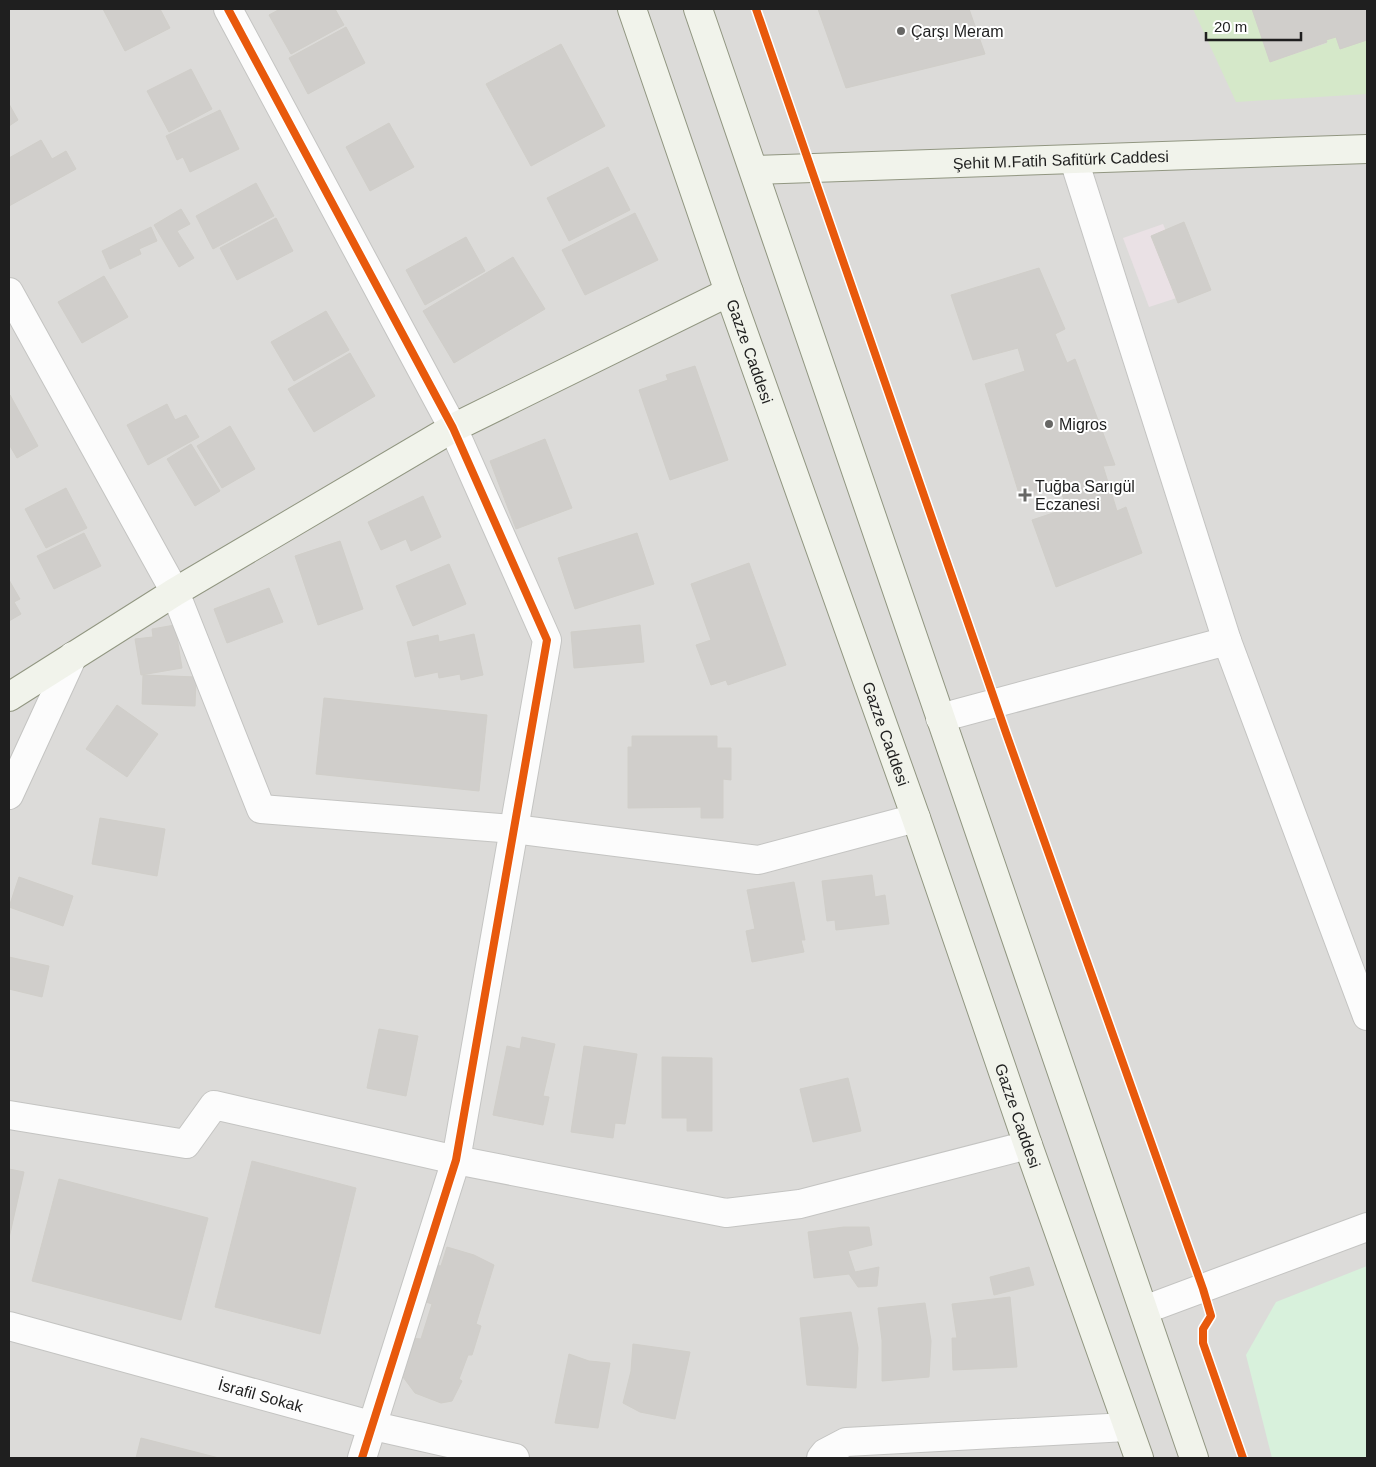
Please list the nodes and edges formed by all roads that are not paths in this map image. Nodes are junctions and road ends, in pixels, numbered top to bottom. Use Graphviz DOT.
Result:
graph roads {
  1 [pos="228,9"];
  2 [pos="632,9"];
  3 [pos="698,9"];
  4 [pos="1367,149"];
  5 [pos="1074,160"];
  6 [pos="755,170"];
  7 [pos="9,292"];
  8 [pos="729,292"];
  9 [pos="453,428"];
  10 [pos="174,592"];
  11 [pos="1227,641"];
  12 [pos="73,656"];
  13 [pos="9,697"];
  14 [pos="940,718"];
  15 [pos="9,795"];
  16 [pos="916,818"];
  17 [pos="514,829"];
  18 [pos="1367,1016"];
  19 [pos="9,1115"];
  20 [pos="1028,1145"];
  21 [pos="456,1160"];
  22 [pos="1367,1227"];
  23 [pos="1144,1310"];
  24 [pos="9,1326"];
  25 [pos="374,1426"];
  26 [pos="1127,1427"];
  27 [pos="362,1458"];
  28 [pos="515,1458"];
  29 [pos="821,1458"];
  30 [pos="1139,1458"];
  31 [pos="1194,1458"];
  1 -- 9 [label="street"];
  2 -- 8 [label="main road, Gazze Caddesi"];
  3 -- 6 [label="main road"];
  4 -- 5 [label="main road, Şehit M.Fatih Safitürk Caddesi"];
  5 -- 6 [label="main road, Şehit M.Fatih Safitürk Caddesi"];
  5 -- 11 [label="street"];
  6 -- 14 [label="main road"];
  7 -- 10 [label="street"];
  8 -- 9 [label="main road"];
  8 -- 16 [label="main road, Gazze Caddesi"];
  9 -- 10 [label="main road"];
  9 -- 17 [label="street"];
  10 -- 12 [label="main road"];
  10 -- 17 [label="street"];
  11 -- 14 [label="street"];
  11 -- 18 [label="street"];
  12 -- 13 [label="main road"];
  12 -- 15 [label="street"];
  14 -- 23 [label="main road"];
  16 -- 17 [label="street"];
  16 -- 20 [label="main road, Gazze Caddesi"];
  17 -- 21 [label="street"];
  19 -- 21 [label="street"];
  20 -- 21 [label="street"];
  20 -- 26 [label="main road, Gazze Caddesi"];
  21 -- 25 [label="street"];
  22 -- 23 [label="street"];
  23 -- 31 [label="main road"];
  24 -- 25 [label="street, İsrafil Sokak"];
  25 -- 27 [label="street"];
  25 -- 28 [label="street, İsrafil Sokak"];
  26 -- 29 [label="street"];
  26 -- 30 [label="main road, Gazze Caddesi"];
}
